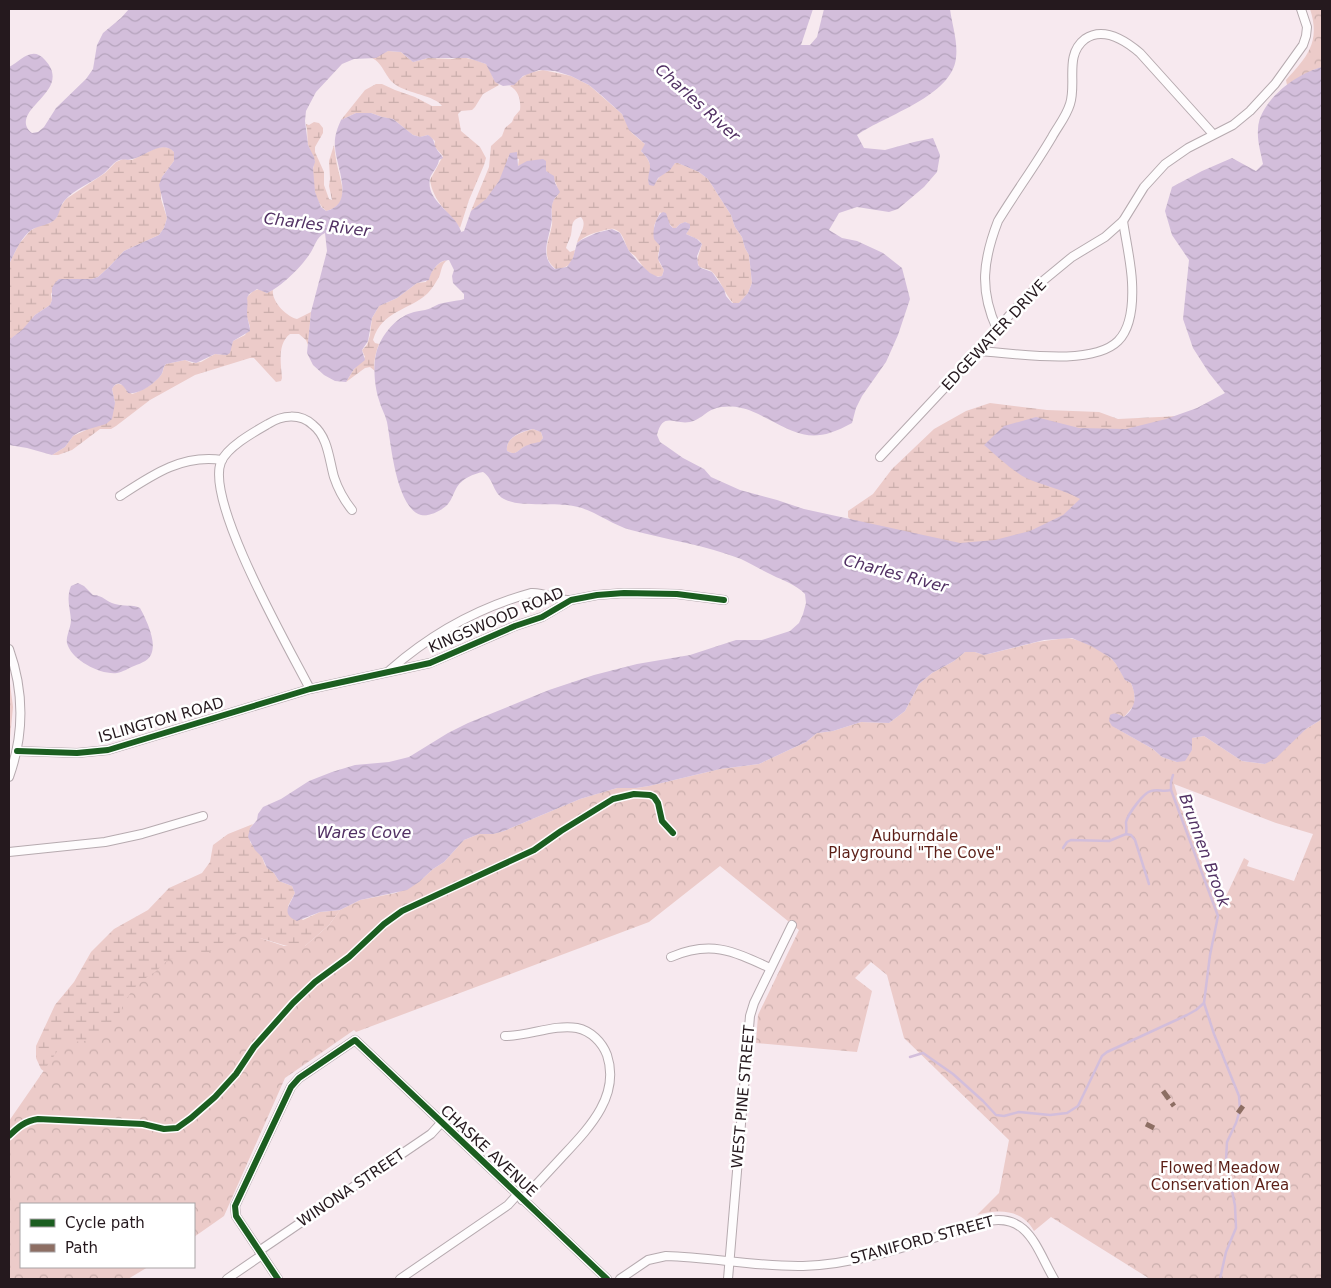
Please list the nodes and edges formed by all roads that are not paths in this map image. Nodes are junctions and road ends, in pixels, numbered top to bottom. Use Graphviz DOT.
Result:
graph roads {
  1 [pos="1301,9"];
  2 [pos="1213,134"];
  3 [pos="1123,221"];
  4 [pos="997,329"];
  5 [pos="979,351"];
  6 [pos="880,457"];
  7 [pos="222,460"];
  8 [pos="120,496"];
  9 [pos="352,510"];
  10 [pos="570,600"];
  11 [pos="724,600"];
  12 [pos="9,649"];
  13 [pos="388,671"];
  14 [pos="310,689"];
  15 [pos="17,751"];
  16 [pos="9,777"];
  17 [pos="203,816"];
  18 [pos="9,852"];
  19 [pos="792,925"];
  20 [pos="671,957"];
  21 [pos="770,968"];
  22 [pos="505,1036"];
  23 [pos="441,1123"];
  24 [pos="520,1198"];
  25 [pos="261,1253"];
  26 [pos="730,1262"];
  27 [pos="226,1279"];
  28 [pos="278,1279"];
  29 [pos="400,1279"];
  30 [pos="607,1279"];
  31 [pos="620,1279"];
  32 [pos="728,1279"];
  33 [pos="1054,1279"];
  1 -- 2 [label="street, EDGEWATER DRIVE"];
  2 -- 3 [label="street, EDGEWATER DRIVE"];
  2 -- 4 [label="street"];
  3 -- 4 [label="street, EDGEWATER DRIVE"];
  3 -- 5 [label="street"];
  4 -- 5 [label="street, EDGEWATER DRIVE"];
  5 -- 6 [label="street, EDGEWATER DRIVE"];
  7 -- 8 [label="street"];
  7 -- 9 [label="street"];
  7 -- 14 [label="street"];
  10 -- 11 [label="street, KINGSWOOD ROAD"];
  10 -- 13 [label="street, KINGSWOOD ROAD"];
  10 -- 13 [label="street, KINGSWOOD ROAD"];
  12 -- 15 [label="street"];
  13 -- 14 [label="street, KINGSWOOD ROAD"];
  14 -- 15 [label="street, ISLINGTON ROAD"];
  15 -- 16 [label="street"];
  17 -- 18 [label="street"];
  19 -- 21 [label="street, WEST PINE STREET"];
  20 -- 21 [label="street"];
  21 -- 26 [label="street, WEST PINE STREET"];
  22 -- 24 [label="street"];
  23 -- 24 [label="street, CHASKE AVENUE"];
  23 -- 25 [label="street, WINONA STREET"];
  23 -- 25 [label="street, CHASKE AVENUE"];
  24 -- 29 [label="street"];
  24 -- 30 [label="street, CHASKE AVENUE"];
  25 -- 27 [label="street, WINONA STREET"];
  25 -- 28 [label="street"];
  26 -- 31 [label="street, STANIFORD STREET"];
  26 -- 32 [label="street, WEST PINE STREET"];
  26 -- 33 [label="street, STANIFORD STREET"];
}
